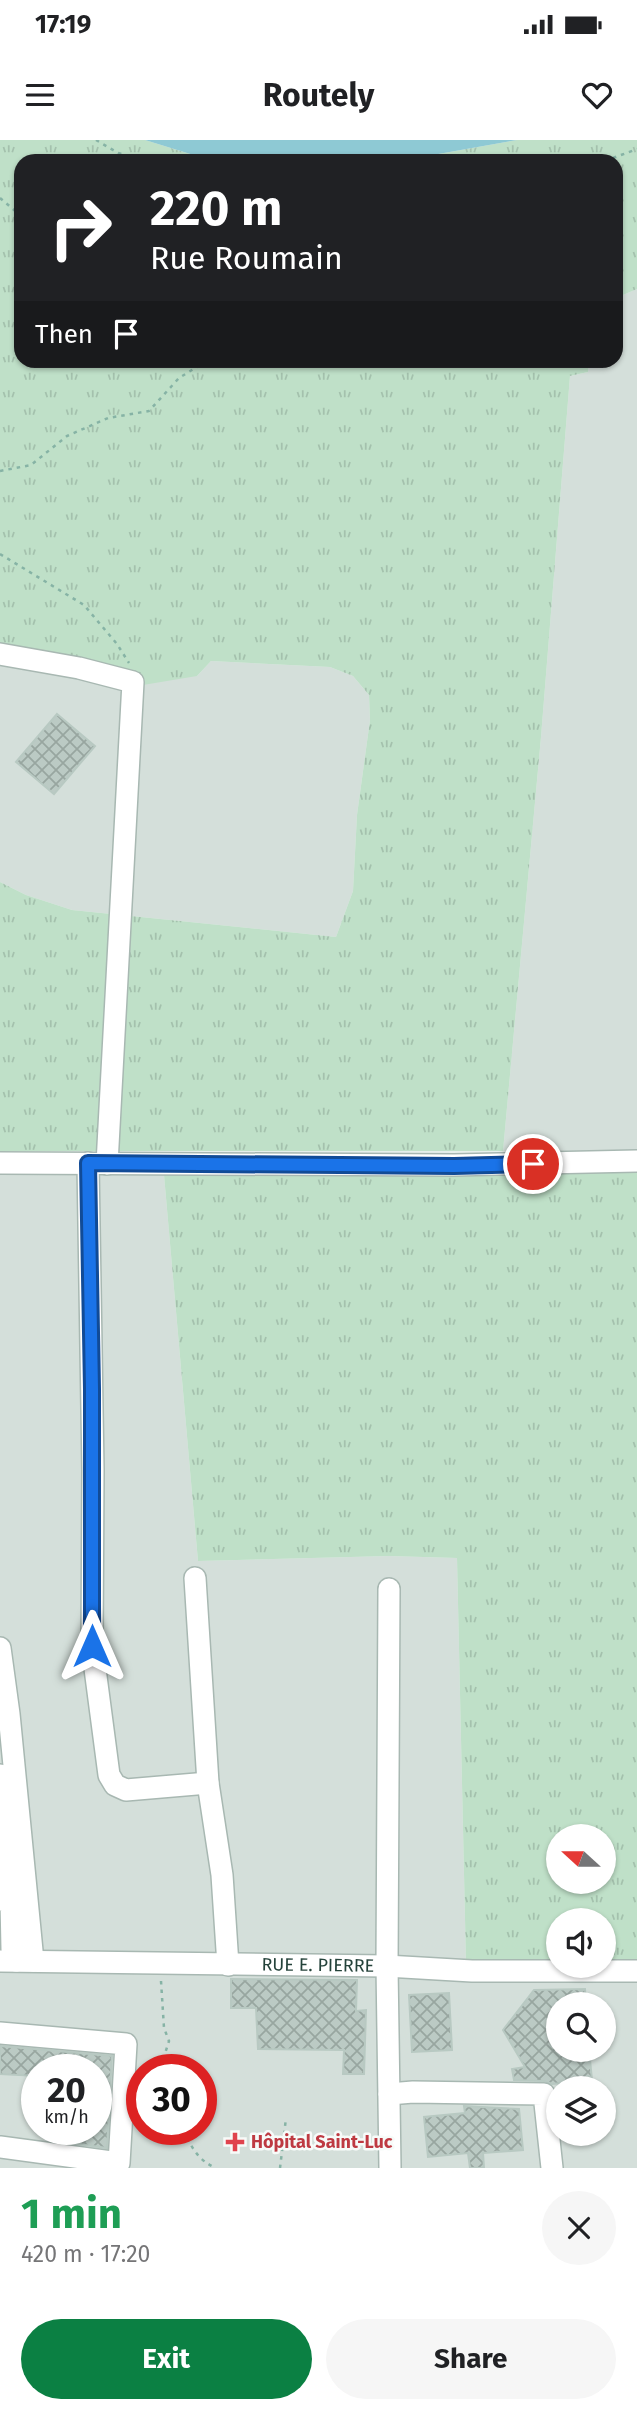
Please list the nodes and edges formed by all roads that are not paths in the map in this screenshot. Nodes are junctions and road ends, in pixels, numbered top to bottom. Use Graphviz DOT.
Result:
graph roads {
  1 [pos="0,654"];
  2 [pos="637,1161"];
  3 [pos="0,1163"];
  4 [pos="98,1163"];
  5 [pos="195,1578"];
  6 [pos="389,1589"];
  7 [pos="0,1648"];
  8 [pos="0,1775"];
  9 [pos="208,1783"];
  10 [pos="5,1900"];
  11 [pos="16,1961"];
  12 [pos="228,1965"];
  13 [pos="387,1966"];
  14 [pos="637,1971"];
  15 [pos="0,2033"];
  16 [pos="389,2094"];
  17 [pos="0,2147"];
  18 [pos="390,2168"];
  19 [pos="552,2168"];
  1 -- 4 [label="street"];
  2 -- 4 [label="street"];
  3 -- 4 [label="street"];
  4 -- 9 [label="street"];
  5 -- 9 [label="street"];
  6 -- 13 [label="street"];
  7 -- 11 [label="street"];
  8 -- 10 [label="street"];
  9 -- 12 [label="street"];
  10 -- 11 [label="street"];
  11 -- 12 [label="street, RUE E. PIERRE"];
  12 -- 13 [label="street, RUE E. PIERRE"];
  13 -- 14 [label="street, RUE E. PIERRE"];
  13 -- 16 [label="street"];
  15 -- 17 [label="street"];
  16 -- 18 [label="street"];
  16 -- 19 [label="street"];
}
